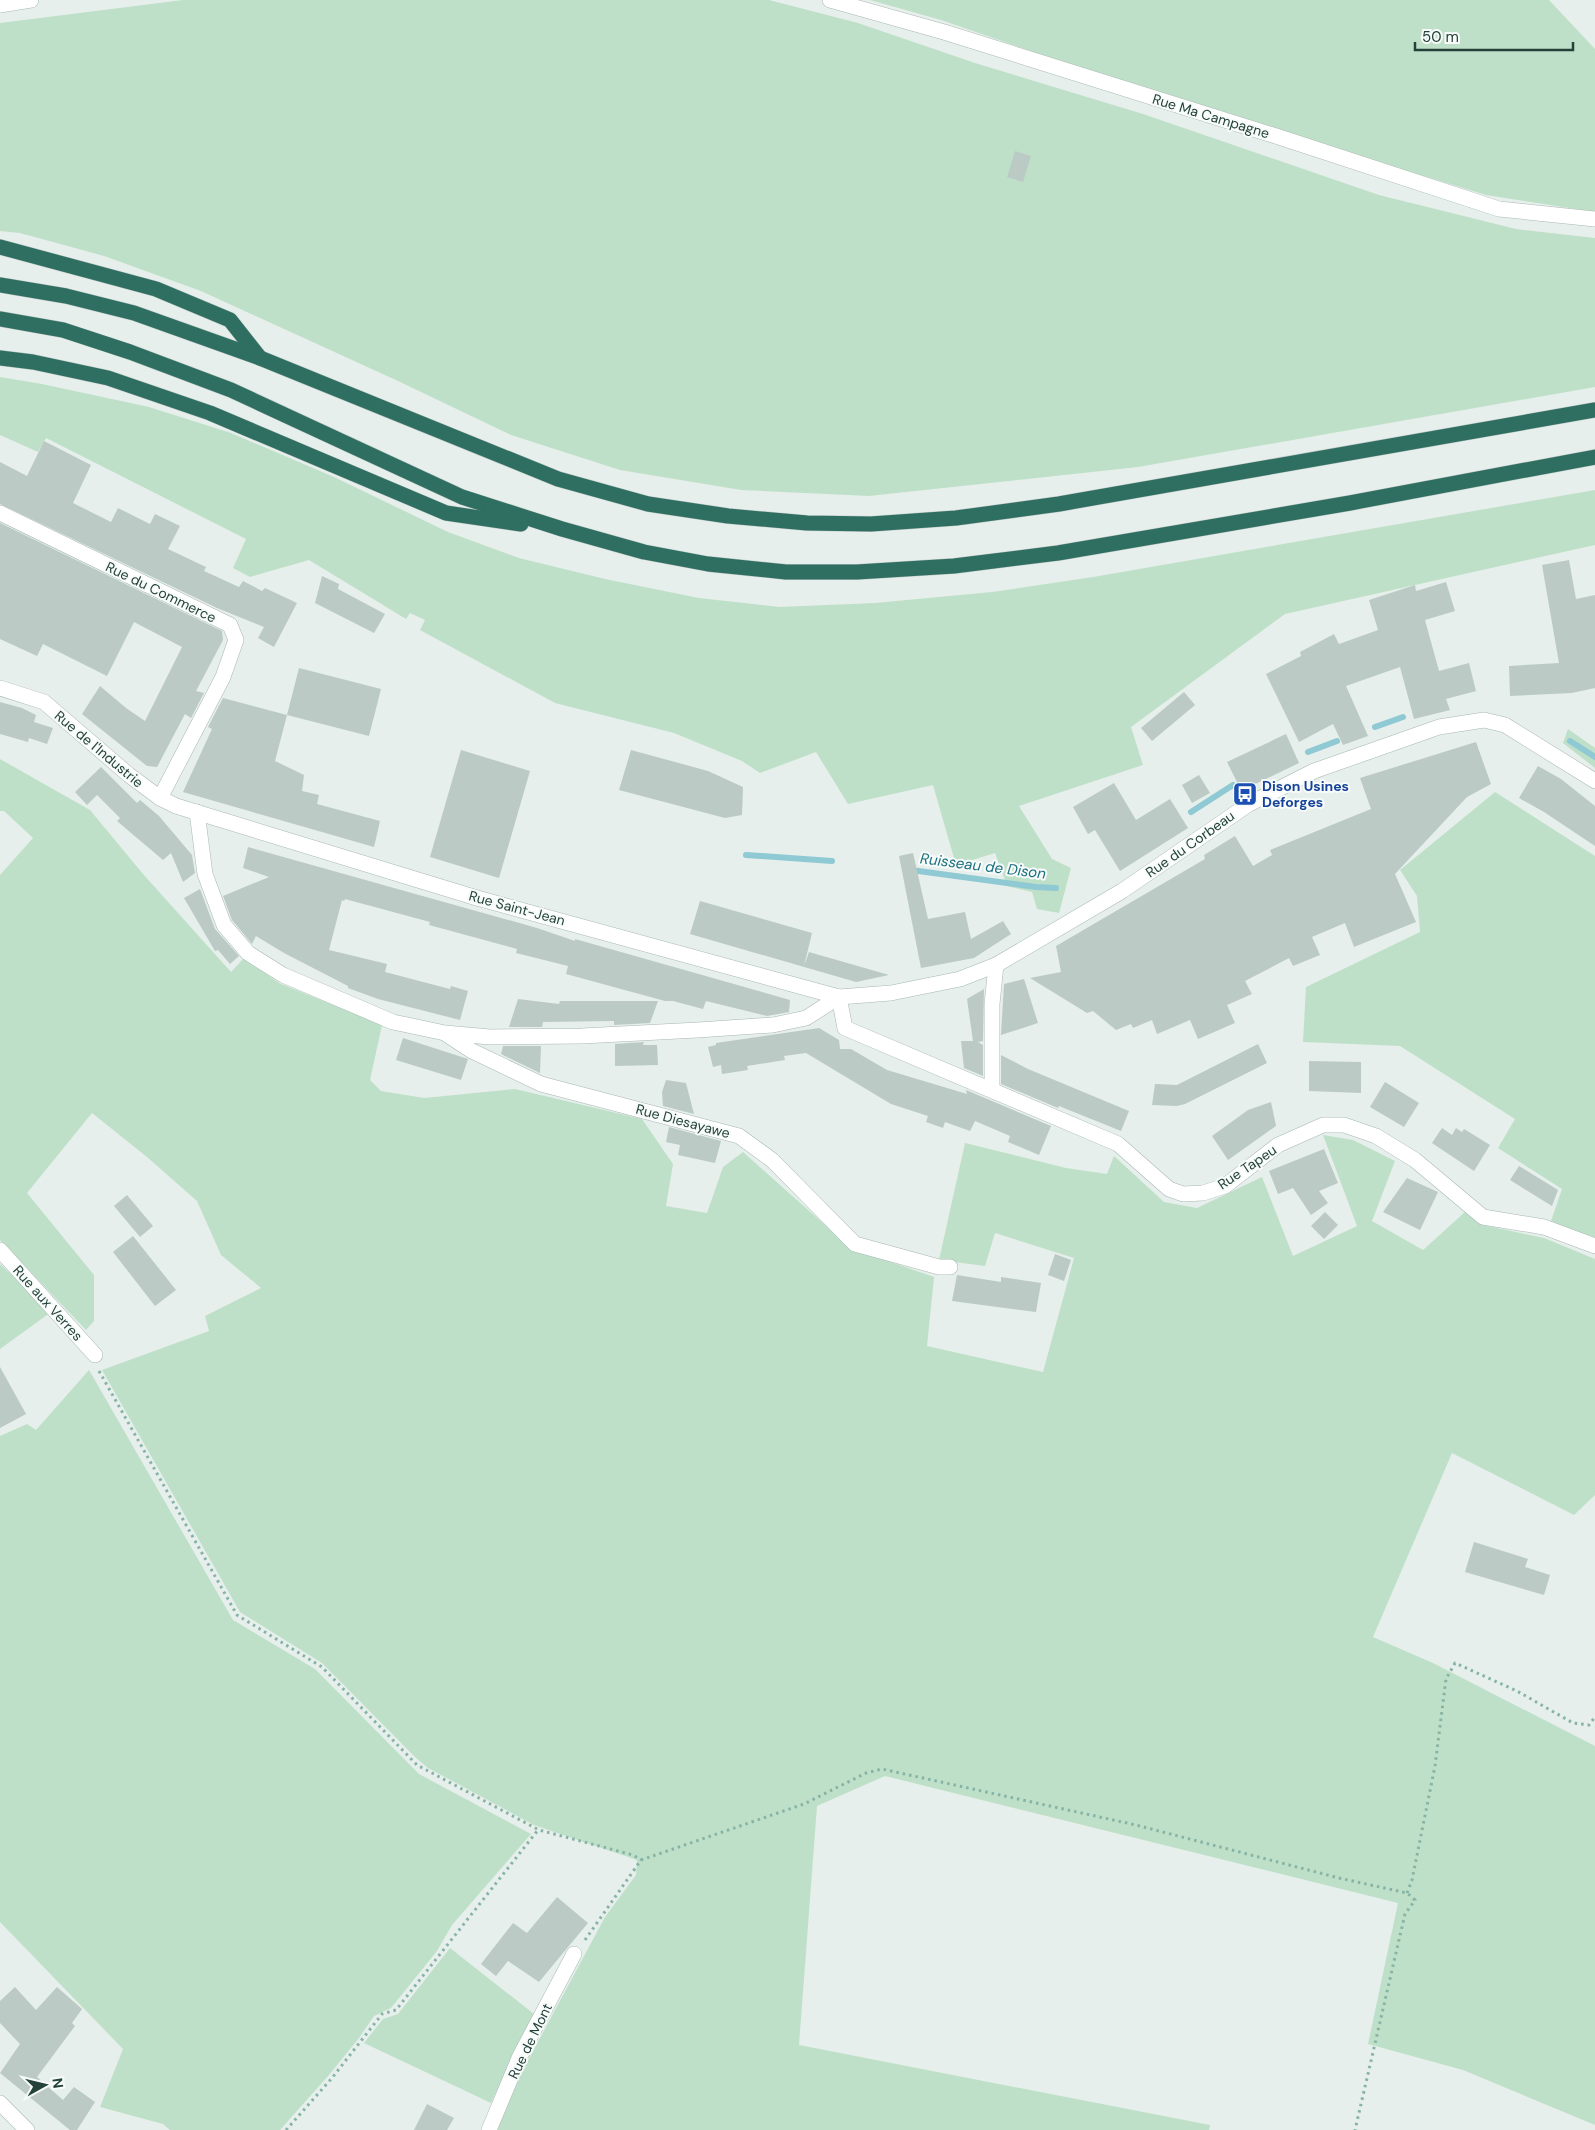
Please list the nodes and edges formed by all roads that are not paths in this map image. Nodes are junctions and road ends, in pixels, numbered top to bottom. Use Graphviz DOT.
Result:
graph roads {
  1 [pos="31,0"];
  2 [pos="830,0"];
  3 [pos="5,2"];
  4 [pos="1595,219"];
  5 [pos="0,247"];
  6 [pos="0,285"];
  7 [pos="0,319"];
  8 [pos="0,358"];
  9 [pos="260,358"];
  10 [pos="1595,410"];
  11 [pos="1595,457"];
  12 [pos="0,513"];
  13 [pos="562,529"];
  14 [pos="0,688"];
  15 [pos="1595,782"];
  16 [pos="160,798"];
  17 [pos="197,812"];
  18 [pos="996,965"];
  19 [pos="839,997"];
  20 [pos="445,1033"];
  21 [pos="992,1089"];
  22 [pos="1595,1246"];
  23 [pos="0,1250"];
  24 [pos="950,1267"];
  25 [pos="95,1355"];
  26 [pos="574,1954"];
  27 [pos="0,2103"];
  28 [pos="27,2130"];
  29 [pos="489,2130"];
  1 -- 3 [label="street"];
  2 -- 4 [label="street, Rue Ma Campagne"];
  5 -- 9 [label="highway"];
  6 -- 9 [label="highway"];
  7 -- 13 [label="highway"];
  8 -- 13 [label="highway"];
  9 -- 10 [label="highway"];
  11 -- 13 [label="highway"];
  12 -- 16 [label="street, Rue du Commerce"];
  14 -- 16 [label="street, Rue de l'Industrie"];
  15 -- 18 [label="street, Rue du Corbeau"];
  16 -- 17 [label="street, Rue de l'Industrie"];
  17 -- 19 [label="street, Rue Saint-Jean"];
  17 -- 20 [label="street, Rue Diesayawe"];
  18 -- 19 [label="street, Rue du Corbeau"];
  18 -- 21 [label="street"];
  19 -- 20 [label="street, Rue Diesayawe"];
  19 -- 21 [label="street, Rue Tapeu"];
  20 -- 24 [label="street, Rue Diesayawe"];
  21 -- 22 [label="street, Rue Tapeu"];
  23 -- 25 [label="street, Rue aux Verres"];
  26 -- 29 [label="street, Rue de Mont"];
  27 -- 28 [label="street"];
}
